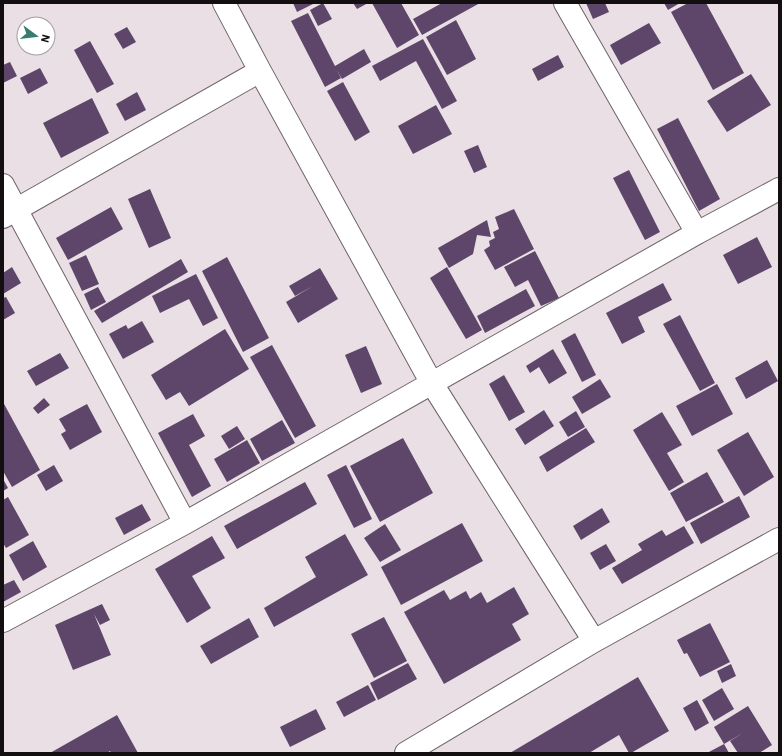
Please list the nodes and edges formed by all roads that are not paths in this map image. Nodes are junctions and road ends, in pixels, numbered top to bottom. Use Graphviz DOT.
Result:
graph roads {
  1 [pos="224,3"];
  2 [pos="565,3"];
  3 [pos="260,71"];
  4 [pos="3,185"];
  5 [pos="779,189"];
  6 [pos="10,213"];
  7 [pos="697,233"];
  8 [pos="431,382"];
  9 [pos="185,523"];
  10 [pos="779,539"];
  11 [pos="3,621"];
  12 [pos="594,641"];
  13 [pos="406,753"];
  1 -- 3 [label="street"];
  2 -- 7 [label="street"];
  3 -- 6 [label="street"];
  3 -- 8 [label="street"];
  4 -- 6 [label="street"];
  5 -- 7 [label="street"];
  6 -- 9 [label="street"];
  7 -- 8 [label="street"];
  8 -- 9 [label="street"];
  8 -- 12 [label="street"];
  9 -- 11 [label="street"];
  10 -- 12 [label="street"];
  12 -- 13 [label="street"];
}
